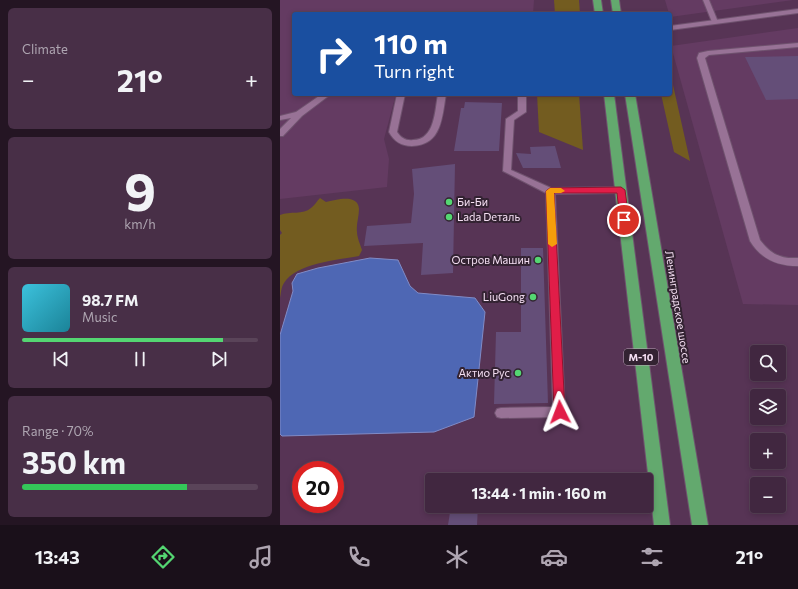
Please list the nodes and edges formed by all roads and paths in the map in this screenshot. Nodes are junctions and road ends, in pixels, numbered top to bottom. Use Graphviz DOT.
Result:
graph roads {
  1 [pos="597,0"];
  2 [pos="615,0"];
  3 [pos="706,0"];
  4 [pos="798,11"];
  5 [pos="599,12"];
  6 [pos="617,12"];
  7 [pos="715,22"];
  8 [pos="672,28"];
  9 [pos="798,45"];
  10 [pos="324,96"];
  11 [pos="401,96"];
  12 [pos="442,96"];
  13 [pos="522,96"];
  14 [pos="609,96"];
  15 [pos="630,96"];
  16 [pos="299,114"];
  17 [pos="280,118"];
  18 [pos="280,134"];
  19 [pos="621,190"];
  20 [pos="550,191"];
  21 [pos="798,262"];
  22 [pos="501,413"];
  23 [pos="662,525"];
  24 [pos="700,525"];
  1 -- 5 [label="highway"];
  2 -- 6 [label="highway"];
  3 -- 7 [label="lane"];
  4 -- 7 [label="street"];
  7 -- 8 [label="street"];
  9 -- 21 [label="lane"];
  10 -- 16 [label="lane"];
  11 -- 12 [label="lane"];
  13 -- 20 [label="lane"];
  14 -- 19 [label="highway, М-10"];
  15 -- 24 [label="highway, Ленинградское шоссе / М-10"];
  16 -- 17 [label="lane"];
  16 -- 18 [label="lane"];
  19 -- 20 [label="lane"];
  19 -- 23 [label="highway, М-10"];
  20 -- 22 [label="lane"];
}
